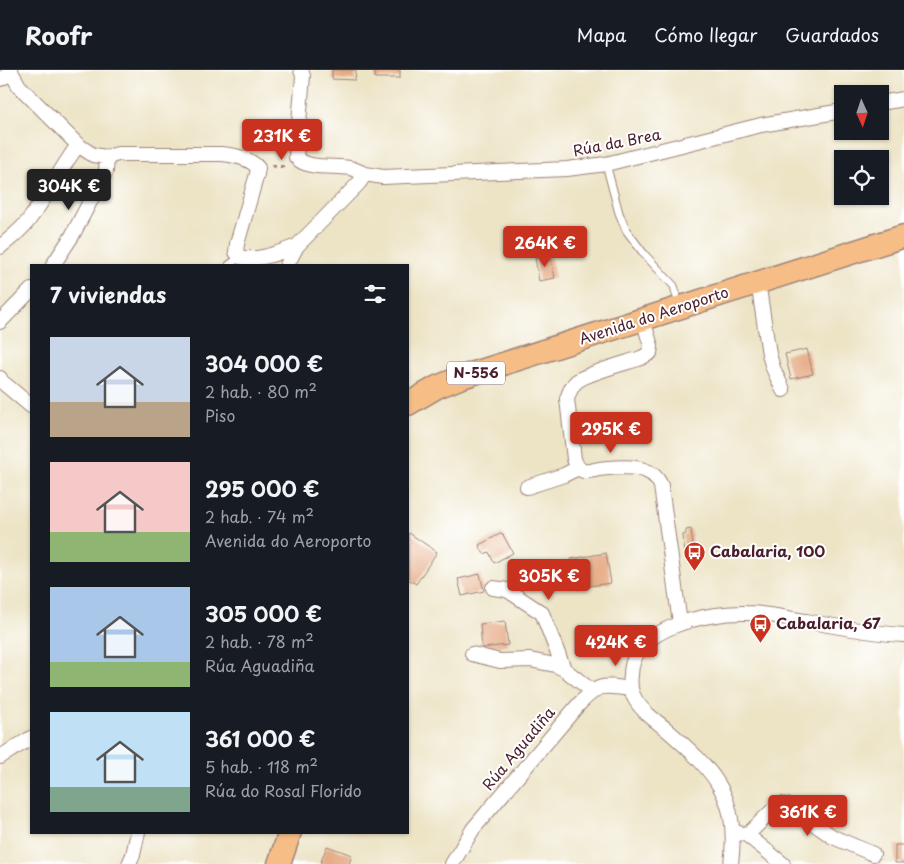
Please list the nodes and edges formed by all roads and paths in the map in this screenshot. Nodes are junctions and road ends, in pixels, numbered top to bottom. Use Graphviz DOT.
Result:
graph roads {
  1 [pos="301,70"];
  2 [pos="7,74"];
  3 [pos="904,99"];
  4 [pos="889,102"];
  5 [pos="834,112"];
  6 [pos="78,145"];
  7 [pos="106,157"];
  8 [pos="299,162"];
  9 [pos="254,164"];
  10 [pos="606,164"];
  11 [pos="365,174"];
  12 [pos="904,236"];
  13 [pos="297,246"];
  14 [pos="0,247"];
  15 [pos="234,261"];
  16 [pos="54,264"];
  17 [pos="288,264"];
  18 [pos="758,282"];
  19 [pos="30,291"];
  20 [pos="680,308"];
  21 [pos="643,320"];
  22 [pos="0,322"];
  23 [pos="0,380"];
  24 [pos="783,390"];
  25 [pos="409,403"];
  26 [pos="30,405"];
  27 [pos="578,468"];
  28 [pos="527,487"];
  29 [pos="493,588"];
  30 [pos="680,624"];
  31 [pos="904,634"];
  32 [pos="472,654"];
  33 [pos="564,670"];
  34 [pos="630,689"];
  35 [pos="592,691"];
  36 [pos="30,739"];
  37 [pos="0,757"];
  38 [pos="138,834"];
  39 [pos="289,834"];
  40 [pos="741,834"];
  41 [pos="873,854"];
  42 [pos="129,864"];
  43 [pos="279,864"];
  44 [pos="452,864"];
  45 [pos="731,864"];
  46 [pos="783,864"];
  1 -- 8 [label="street"];
  2 -- 6 [label="street"];
  3 -- 4 [label="street"];
  5 -- 10 [label="street, Rúa da Brea"];
  6 -- 7 [label="street"];
  6 -- 14 [label="street"];
  7 -- 9 [label="street"];
  7 -- 16 [label="street"];
  8 -- 9 [label="path"];
  8 -- 11 [label="street, Rúa da Brea"];
  9 -- 15 [label="street"];
  10 -- 11 [label="street, Rúa da Brea"];
  10 -- 20 [label="lane"];
  11 -- 13 [label="street"];
  12 -- 18 [label="main road, Avenida do Aeroporto / N-556"];
  13 -- 15 [label="street"];
  13 -- 17 [label="street"];
  18 -- 20 [label="main road, Avenida do Aeroporto / N-556"];
  18 -- 24 [label="street"];
  19 -- 22 [label="street"];
  20 -- 21 [label="main road, Avenida do Aeroporto / N-556"];
  21 -- 25 [label="main road, Avenida do Aeroporto / N-556"];
  21 -- 27 [label="street"];
  23 -- 26 [label="street"];
  27 -- 28 [label="street"];
  27 -- 30 [label="street"];
  29 -- 33 [label="street"];
  30 -- 31 [label="street"];
  30 -- 34 [label="street"];
  32 -- 33 [label="street"];
  33 -- 35 [label="street"];
  34 -- 35 [label="street"];
  34 -- 40 [label="street"];
  35 -- 44 [label="street, Rúa Aguadiña"];
  36 -- 37 [label="street"];
  38 -- 42 [label="street"];
  39 -- 43 [label="main road"];
  40 -- 41 [label="street"];
  40 -- 45 [label="street"];
  40 -- 46 [label="street"];
}
